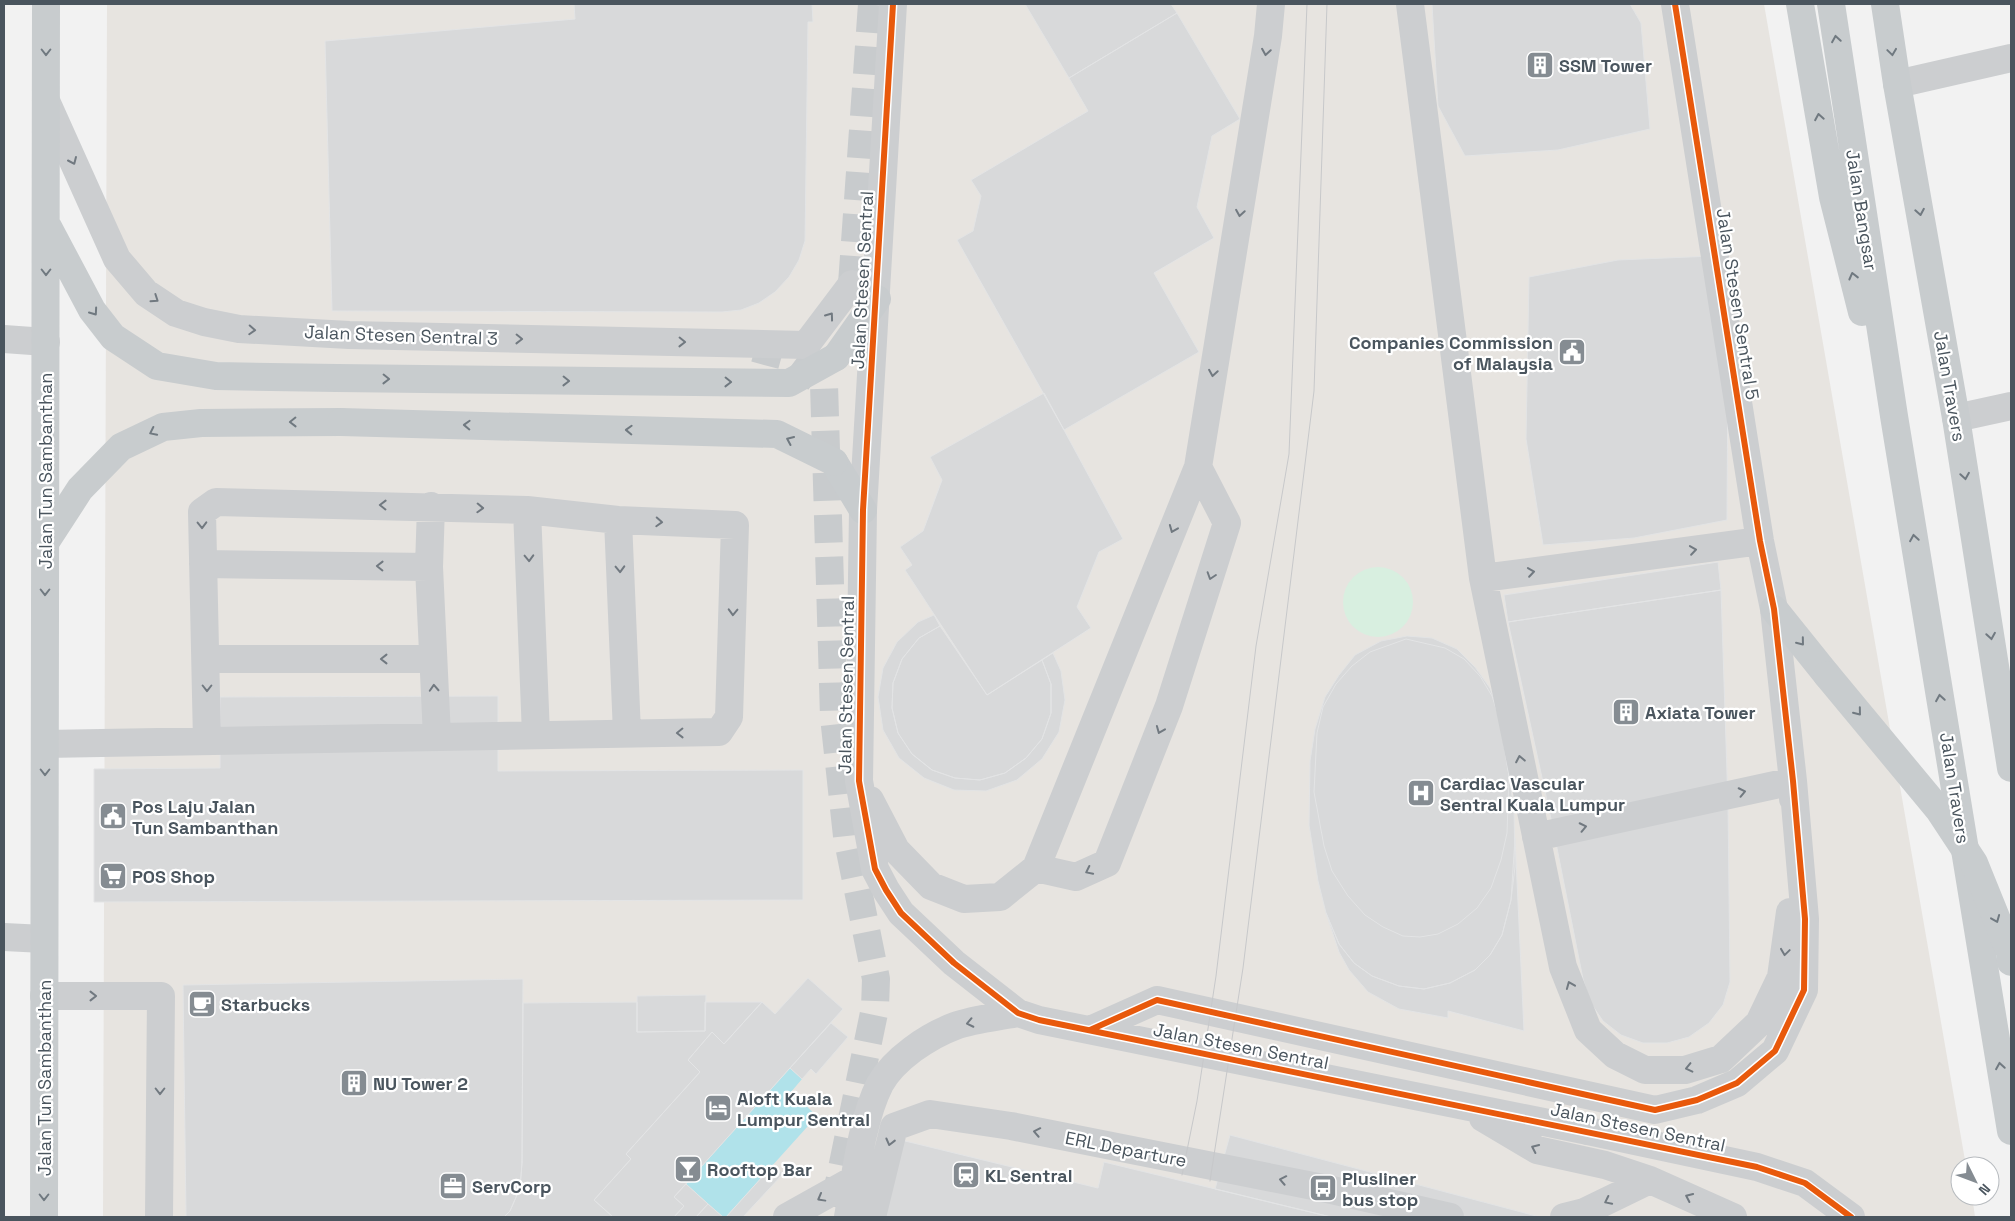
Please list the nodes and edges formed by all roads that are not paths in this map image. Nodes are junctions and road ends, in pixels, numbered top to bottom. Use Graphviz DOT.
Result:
graph roads {
  1 [pos="46,4"];
  2 [pos="893,4"];
  3 [pos="1271,4"];
  4 [pos="1410,4"];
  5 [pos="1675,4"];
  6 [pos="1800,4"];
  7 [pos="1831,4"];
  8 [pos="1885,4"];
  9 [pos="2011,58"];
  10 [pos="1897,84"];
  11 [pos="46,100"];
  12 [pos="46,224"];
  13 [pos="852,284"];
  14 [pos="877,299"];
  15 [pos="4,339"];
  16 [pos="46,342"];
  17 [pos="2011,406"];
  18 [pos="1894,416"];
  19 [pos="1956,418"];
  20 [pos="1198,467"];
  21 [pos="1903,476"];
  22 [pos="431,506"];
  23 [pos="527,510"];
  24 [pos="863,510"];
  25 [pos="618,520"];
  26 [pos="1760,541"];
  27 [pos="45,543"];
  28 [pos="203,564"];
  29 [pos="429,567"];
  30 [pos="1483,578"];
  31 [pos="1774,609"];
  32 [pos="207,659"];
  33 [pos="433,659"];
  34 [pos="626,734"];
  35 [pos="536,735"];
  36 [pos="437,737"];
  37 [pos="207,741"];
  38 [pos="45,744"];
  39 [pos="2011,768"];
  40 [pos="859,781"];
  41 [pos="1793,781"];
  42 [pos="1536,837"];
  43 [pos="1036,868"];
  44 [pos="4,937"];
  45 [pos="44,938"];
  46 [pos="2011,962"];
  47 [pos="44,996"];
  48 [pos="1018,1013"];
  49 [pos="1090,1030"];
  50 [pos="1465,1107"];
  51 [pos="2011,1131"];
  52 [pos="855,1179"];
  53 [pos="1650,1180"];
  54 [pos="44,1217"];
  55 [pos="159,1217"];
  56 [pos="787,1217"];
  57 [pos="848,1217"];
  58 [pos="872,1217"];
  59 [pos="1450,1217"];
  60 [pos="1564,1217"];
  61 [pos="1734,1217"];
  62 [pos="1851,1217"];
  1 -- 11 [label="main road, Jalan Tun Sambanthan, one-way"];
  2 -- 14 [label="street, Jalan Stesen Sentral"];
  3 -- 20 [label="street, one-way"];
  4 -- 30 [label="street"];
  5 -- 26 [label="street, Jalan Stesen Sentral 5"];
  21 -- 6 [label="main road, one-way"];
  18 -- 7 [label="main road, Jalan Bangsar, one-way"];
  8 -- 10 [label="main road, Jalan Travers, one-way"];
  9 -- 10 [label="street"];
  10 -- 19 [label="main road, Jalan Travers, one-way"];
  11 -- 12 [label="main road, Jalan Tun Sambanthan"];
  11 -- 13 [label="street, Jalan Stesen Sentral 3, one-way"];
  12 -- 14 [label="main road, one-way, bridge"];
  12 -- 16 [label="main road, Jalan Tun Sambanthan, one-way"];
  14 -- 24 [label="street, Jalan Stesen Sentral"];
  15 -- 16 [label="street"];
  16 -- 27 [label="main road, Jalan Tun Sambanthan"];
  17 -- 19 [label="street"];
  18 -- 21 [label="main road, Jalan Travers"];
  19 -- 39 [label="main road, Jalan Travers, one-way"];
  20 -- 43 [label="street, one-way"];
  20 -- 43 [label="street, one-way"];
  51 -- 21 [label="main road, Jalan Travers, one-way"];
  22 -- 23 [label="street, one-way"];
  22 -- 28 [label="street, one-way"];
  22 -- 29 [label="street"];
  23 -- 25 [label="street"];
  23 -- 35 [label="street, one-way"];
  24 -- 27 [label="main road, one-way, bridge"];
  24 -- 40 [label="street, Jalan Stesen Sentral"];
  25 -- 34 [label="street, one-way"];
  25 -- 34 [label="street, one-way"];
  30 -- 26 [label="street, one-way"];
  26 -- 31 [label="street, Jalan Stesen Sentral 5"];
  27 -- 38 [label="main road, Jalan Tun Sambanthan, one-way"];
  29 -- 28 [label="street, one-way"];
  28 -- 32 [label="street"];
  29 -- 33 [label="street"];
  42 -- 30 [label="street, one-way"];
  31 -- 41 [label="street, Jalan Stesen Sentral 5"];
  31 -- 46 [label="main road, one-way, bridge"];
  33 -- 32 [label="street, one-way"];
  32 -- 37 [label="street, one-way"];
  36 -- 33 [label="street, one-way"];
  34 -- 35 [label="street"];
  35 -- 36 [label="street"];
  36 -- 37 [label="street"];
  37 -- 38 [label="street"];
  38 -- 45 [label="main road, Jalan Tun Sambanthan, one-way"];
  40 -- 43 [label="street"];
  40 -- 48 [label="street, Jalan Stesen Sentral"];
  42 -- 41 [label="street, one-way"];
  41 -- 42 [label="street, one-way"];
  41 -- 49 [label="street"];
  44 -- 45 [label="street"];
  45 -- 47 [label="main road, Jalan Tun Sambanthan"];
  47 -- 54 [label="main road, Jalan Tun Sambanthan, one-way"];
  47 -- 55 [label="street, one-way"];
  48 -- 49 [label="street, Jalan Stesen Sentral"];
  48 -- 52 [label="street, Jalan Stesen Sentral, one-way"];
  49 -- 50 [label="street, Jalan Stesen Sentral"];
  53 -- 50 [label="street, Jalan Stesen Sentral, one-way"];
  50 -- 62 [label="street, Jalan Stesen Sentral, bridge"];
  52 -- 56 [label="street, one-way"];
  52 -- 57 [label="street, Jalan Stesen Sentral"];
  53 -- 60 [label="street, one-way"];
  61 -- 53 [label="street, Jalan Stesen Sentral, one-way"];
  59 -- 58 [label="street, ERL Departure, one-way"];
}
